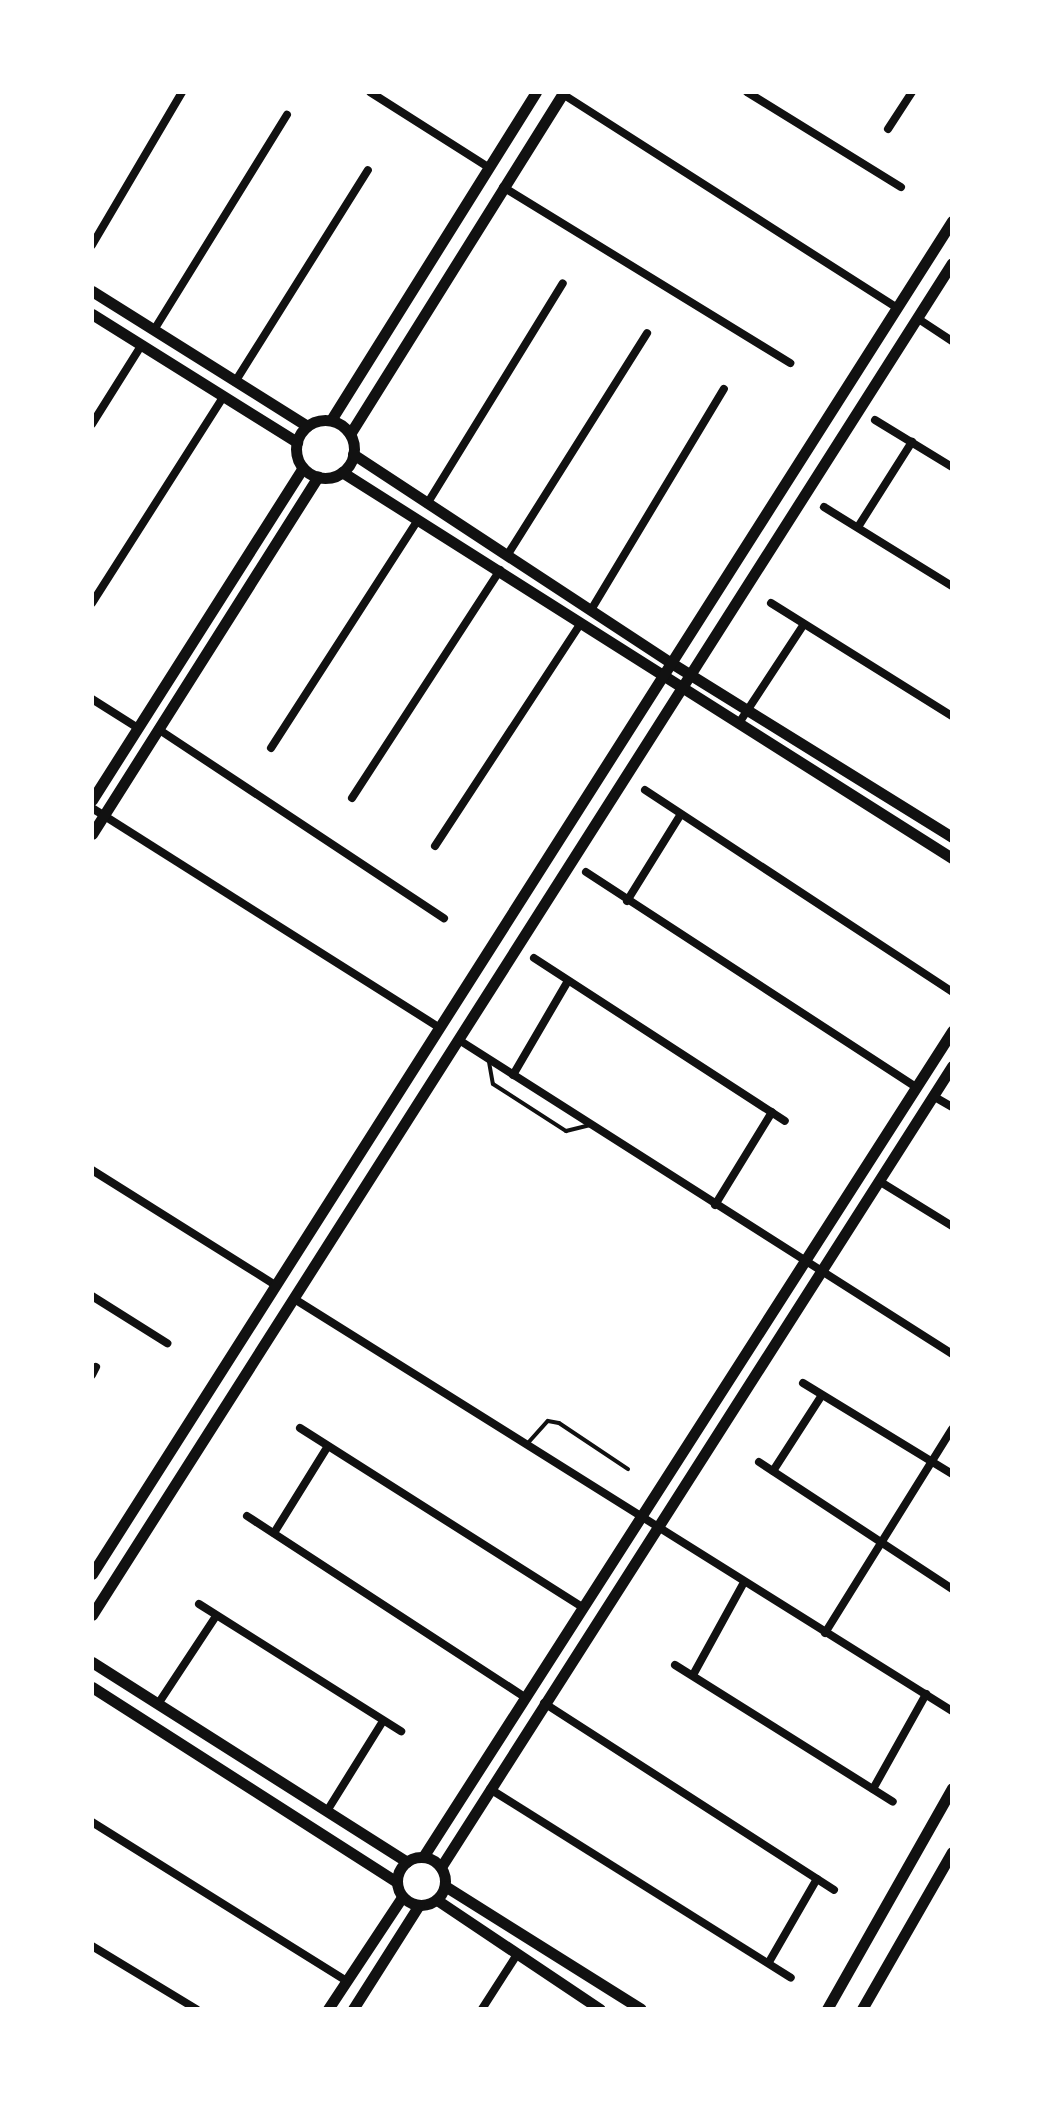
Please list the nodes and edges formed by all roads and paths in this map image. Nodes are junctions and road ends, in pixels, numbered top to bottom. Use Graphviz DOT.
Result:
graph roads {
  1 [pos="182,92"];
  2 [pos="370,92"];
  3 [pos="536,92"];
  4 [pos="747,92"];
  5 [pos="912,92"];
  6 [pos="562,93"];
  7 [pos="287,115"];
  8 [pos="888,129"];
  9 [pos="488,167"];
  10 [pos="368,170"];
  11 [pos="503,187"];
  12 [pos="901,187"];
  13 [pos="952,221"];
  14 [pos="92,245"];
  15 [pos="952,263"];
  16 [pos="563,283"];
  17 [pos="92,291"];
  18 [pos="897,308"];
  19 [pos="92,314"];
  20 [pos="917,318"];
  21 [pos="154,330"];
  22 [pos="647,333"];
  23 [pos="952,341"];
  24 [pos="141,346"];
  25 [pos="790,363"];
  26 [pos="235,382"];
  27 [pos="724,389"];
  28 [pos="223,397"];
  29 [pos="331,420"];
  30 [pos="875,420"];
  31 [pos="92,424"];
  32 [pos="307,426"];
  33 [pos="350,434"];
  34 [pos="297,442"];
  35 [pos="912,442"];
  36 [pos="353,454"];
  37 [pos="952,467"];
  38 [pos="303,468"];
  39 [pos="342,472"];
  40 [pos="318,477"];
  41 [pos="427,504"];
  42 [pos="824,507"];
  43 [pos="418,520"];
  44 [pos="858,527"];
  45 [pos="508,554"];
  46 [pos="500,570"];
  47 [pos="952,586"];
  48 [pos="92,603"];
  49 [pos="771,603"];
  50 [pos="591,610"];
  51 [pos="581,623"];
  52 [pos="804,624"];
  53 [pos="673,664"];
  54 [pos="666,675"];
  55 [pos="691,675"];
  56 [pos="684,687"];
  57 [pos="92,699"];
  58 [pos="747,710"];
  59 [pos="952,716"];
  60 [pos="739,723"];
  61 [pos="138,728"];
  62 [pos="158,729"];
  63 [pos="271,748"];
  64 [pos="645,790"];
  65 [pos="352,798"];
  66 [pos="92,800"];
  67 [pos="92,808"];
  68 [pos="681,814"];
  69 [pos="104,815"];
  70 [pos="92,834"];
  71 [pos="952,836"];
  72 [pos="435,846"];
  73 [pos="947,855"];
  74 [pos="586,872"];
  75 [pos="627,901"];
  76 [pos="444,918"];
  77 [pos="534,958"];
  78 [pos="568,981"];
  79 [pos="952,992"];
  80 [pos="438,1027"];
  81 [pos="952,1031"];
  82 [pos="459,1040"];
  83 [pos="489,1060"];
  84 [pos="952,1066"];
  85 [pos="513,1075"];
  86 [pos="916,1087"];
  87 [pos="933,1096"];
  88 [pos="952,1107"];
  89 [pos="772,1112"];
  90 [pos="785,1121"];
  91 [pos="590,1125"];
  92 [pos="92,1170"];
  93 [pos="879,1181"];
  94 [pos="715,1205"];
  95 [pos="952,1226"];
  96 [pos="804,1262"];
  97 [pos="820,1273"];
  98 [pos="275,1285"];
  99 [pos="92,1296"];
  100 [pos="296,1300"];
  101 [pos="167,1343"];
  102 [pos="952,1354"];
  103 [pos="803,1383"];
  104 [pos="822,1395"];
  105 [pos="300,1428"];
  106 [pos="952,1429"];
  107 [pos="328,1446"];
  108 [pos="524,1446"];
  109 [pos="932,1461"];
  110 [pos="759,1462"];
  111 [pos="628,1469"];
  112 [pos="773,1471"];
  113 [pos="952,1474"];
  114 [pos="247,1516"];
  115 [pos="641,1518"];
  116 [pos="657,1529"];
  117 [pos="274,1533"];
  118 [pos="881,1543"];
  119 [pos="92,1574"];
  120 [pos="743,1584"];
  121 [pos="952,1589"];
  122 [pos="199,1604"];
  123 [pos="582,1607"];
  124 [pos="92,1615"];
  125 [pos="216,1616"];
  126 [pos="825,1633"];
  127 [pos="92,1662"];
  128 [pos="675,1665"];
  129 [pos="693,1675"];
  130 [pos="92,1687"];
  131 [pos="926,1694"];
  132 [pos="525,1697"];
  133 [pos="544,1703"];
  134 [pos="158,1704"];
  135 [pos="952,1711"];
  136 [pos="383,1721"];
  137 [pos="401,1731"];
  138 [pos="952,1788"];
  139 [pos="490,1789"];
  140 [pos="873,1789"];
  141 [pos="893,1802"];
  142 [pos="327,1811"];
  143 [pos="92,1822"];
  144 [pos="952,1852"];
  145 [pos="423,1857"];
  146 [pos="407,1862"];
  147 [pos="441,1867"];
  148 [pos="817,1879"];
  149 [pos="397,1882"];
  150 [pos="445,1886"];
  151 [pos="834,1890"];
  152 [pos="402,1897"];
  153 [pos="437,1900"];
  154 [pos="419,1905"];
  155 [pos="92,1946"];
  156 [pos="516,1956"];
  157 [pos="769,1962"];
  158 [pos="791,1978"];
  159 [pos="346,1981"];
  160 [pos="196,2009"];
  161 [pos="328,2009"];
  162 [pos="353,2009"];
  163 [pos="482,2009"];
  164 [pos="600,2009"];
  165 [pos="641,2009"];
  166 [pos="827,2009"];
  167 [pos="862,2009"];
  1 -- 14 [label="street"];
  2 -- 9 [label="street"];
  3 -- 9 [label="street"];
  4 -- 12 [label="street"];
  5 -- 8 [label="street"];
  6 -- 11 [label="street"];
  6 -- 18 [label="street"];
  7 -- 21 [label="street"];
  9 -- 29 [label="street"];
  10 -- 26 [label="street"];
  11 -- 25 [label="street"];
  11 -- 33 [label="street"];
  13 -- 18 [label="street"];
  15 -- 20 [label="street"];
  16 -- 41 [label="street"];
  17 -- 21 [label="street"];
  18 -- 53 [label="street"];
  19 -- 24 [label="street"];
  20 -- 23 [label="street"];
  20 -- 55 [label="street"];
  21 -- 26 [label="street"];
  22 -- 45 [label="street"];
  24 -- 28 [label="street"];
  24 -- 31 [label="street"];
  26 -- 32 [label="street"];
  27 -- 50 [label="street"];
  28 -- 34 [label="street"];
  28 -- 48 [label="street"];
  29 -- 32 [label="street"];
  29 -- 33 [label="street"];
  30 -- 35 [label="street"];
  32 -- 34 [label="street"];
  33 -- 36 [label="street"];
  34 -- 38 [label="street"];
  35 -- 37 [label="street"];
  35 -- 44 [label="street"];
  36 -- 39 [label="street"];
  36 -- 41 [label="street"];
  38 -- 40 [label="street"];
  38 -- 61 [label="street"];
  39 -- 40 [label="street"];
  39 -- 43 [label="street"];
  40 -- 62 [label="street"];
  41 -- 45 [label="street"];
  42 -- 44 [label="street"];
  43 -- 46 [label="street"];
  43 -- 63 [label="street"];
  44 -- 47 [label="street"];
  45 -- 50 [label="street"];
  46 -- 51 [label="street"];
  46 -- 65 [label="street"];
  49 -- 52 [label="street"];
  50 -- 53 [label="street"];
  51 -- 54 [label="street"];
  51 -- 72 [label="street"];
  52 -- 58 [label="street"];
  52 -- 59 [label="street"];
  53 -- 54 [label="street"];
  53 -- 55 [label="street"];
  54 -- 56 [label="street"];
  54 -- 80 [label="street"];
  55 -- 56 [label="street"];
  55 -- 58 [label="street"];
  56 -- 60 [label="street"];
  56 -- 82 [label="street"];
  57 -- 61 [label="street"];
  58 -- 60 [label="street"];
  58 -- 71 [label="street"];
  60 -- 73 [label="street"];
  61 -- 66 [label="street"];
  62 -- 69 [label="street"];
  62 -- 76 [label="street"];
  64 -- 68 [label="street"];
  67 -- 69 [label="street"];
  68 -- 75 [label="street"];
  68 -- 79 [label="street"];
  69 -- 70 [label="street"];
  69 -- 80 [label="street"];
  71 -- 73 [label="street"];
  74 -- 75 [label="street"];
  75 -- 86 [label="street"];
  77 -- 78 [label="street"];
  78 -- 85 [label="street"];
  78 -- 89 [label="street"];
  80 -- 98 [label="street"];
  81 -- 86 [label="street"];
  82 -- 83 [label="street"];
  82 -- 100 [label="street"];
  83 -- 85 [label="street"];
  83 -- 91 [label="lane"];
  84 -- 87 [label="street"];
  85 -- 91 [label="street"];
  86 -- 96 [label="street"];
  87 -- 88 [label="street"];
  87 -- 93 [label="street"];
  89 -- 90 [label="street"];
  89 -- 94 [label="street"];
  91 -- 94 [label="street"];
  92 -- 98 [label="street"];
  93 -- 95 [label="street"];
  93 -- 97 [label="street"];
  94 -- 96 [label="street"];
  96 -- 97 [label="street"];
  96 -- 115 [label="street"];
  97 -- 102 [label="street"];
  97 -- 116 [label="street"];
  98 -- 119 [label="street"];
  99 -- 101 [label="street"];
  100 -- 108 [label="street"];
  100 -- 124 [label="street"];
  103 -- 104 [label="street"];
  104 -- 109 [label="street"];
  104 -- 112 [label="street"];
  105 -- 107 [label="street"];
  106 -- 109 [label="street"];
  107 -- 117 [label="street"];
  107 -- 123 [label="street"];
  108 -- 111 [label="lane"];
  108 -- 115 [label="street"];
  109 -- 113 [label="street"];
  109 -- 118 [label="street"];
  110 -- 112 [label="street"];
  112 -- 118 [label="street"];
  114 -- 117 [label="street"];
  115 -- 116 [label="street"];
  115 -- 123 [label="street"];
  116 -- 120 [label="street"];
  116 -- 133 [label="street"];
  117 -- 132 [label="street"];
  118 -- 121 [label="street"];
  118 -- 126 [label="street"];
  120 -- 126 [label="street"];
  120 -- 129 [label="street"];
  122 -- 125 [label="street"];
  123 -- 132 [label="street"];
  125 -- 134 [label="street"];
  125 -- 136 [label="street"];
  126 -- 131 [label="street"];
  127 -- 134 [label="street"];
  128 -- 129 [label="street"];
  129 -- 140 [label="street"];
  130 -- 149 [label="street"];
  131 -- 135 [label="street"];
  131 -- 140 [label="street"];
  132 -- 145 [label="street"];
  133 -- 139 [label="street"];
  133 -- 148 [label="street"];
  134 -- 142 [label="street"];
  136 -- 137 [label="street"];
  136 -- 142 [label="street"];
  138 -- 166 [label="street"];
  139 -- 147 [label="street"];
  139 -- 157 [label="street"];
  140 -- 141 [label="street"];
  142 -- 146 [label="street"];
  143 -- 159 [label="street"];
  144 -- 167 [label="street"];
  145 -- 146 [label="street"];
  145 -- 147 [label="street"];
  146 -- 149 [label="street"];
  147 -- 150 [label="street"];
  148 -- 151 [label="street"];
  148 -- 157 [label="street"];
  149 -- 152 [label="street"];
  150 -- 153 [label="street"];
  150 -- 165 [label="street"];
  152 -- 154 [label="street"];
  152 -- 159 [label="street"];
  153 -- 154 [label="street"];
  153 -- 156 [label="street"];
  154 -- 162 [label="street"];
  155 -- 160 [label="street"];
  156 -- 163 [label="street"];
  156 -- 164 [label="street"];
  157 -- 158 [label="street"];
  159 -- 161 [label="street"];
}
